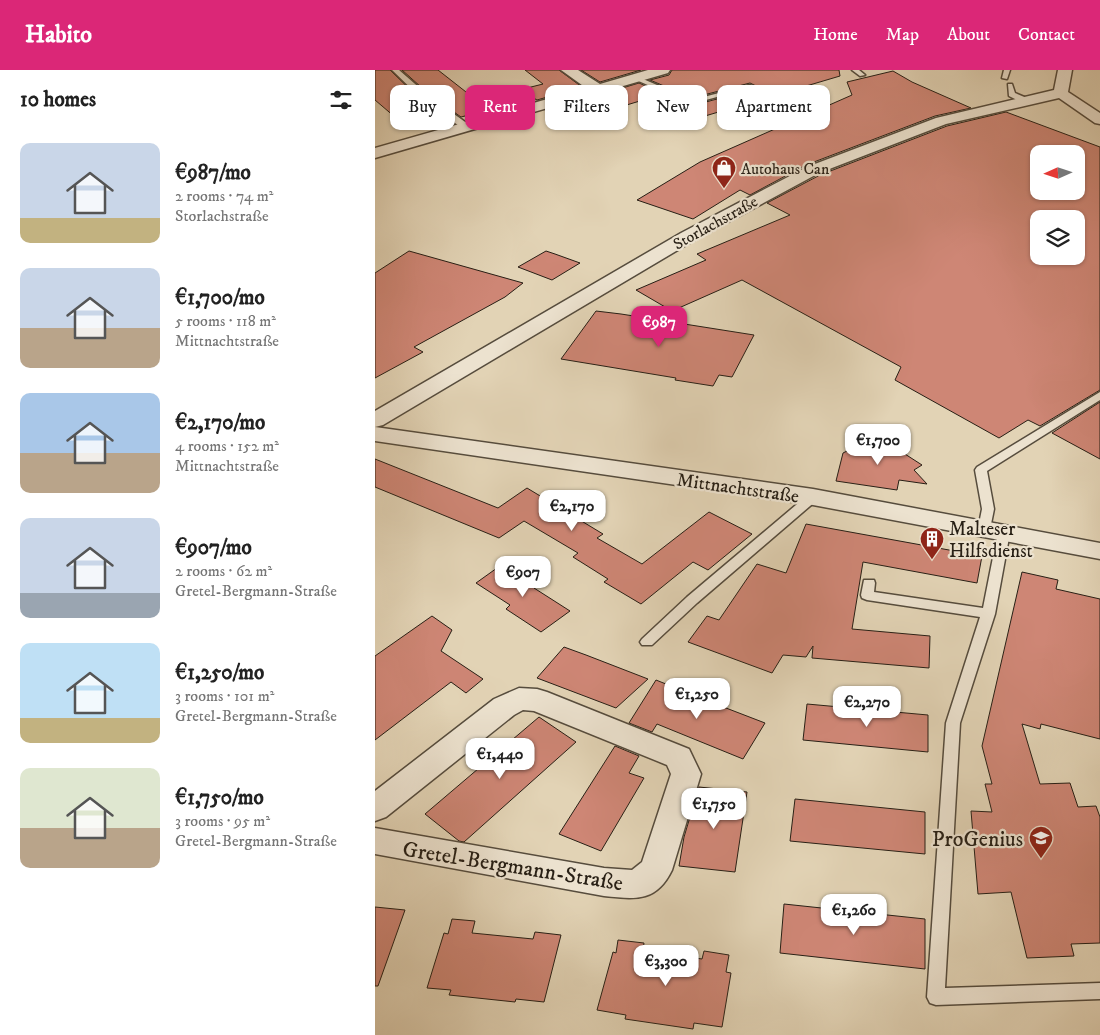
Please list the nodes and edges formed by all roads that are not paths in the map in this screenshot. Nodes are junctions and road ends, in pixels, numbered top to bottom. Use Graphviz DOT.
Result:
graph roads {
  1 [pos="395,70"];
  2 [pos="568,70"];
  3 [pos="663,70"];
  4 [pos="855,70"];
  5 [pos="1007,70"];
  6 [pos="1065,70"];
  7 [pos="862,75"];
  8 [pos="636,78"];
  9 [pos="1005,78"];
  10 [pos="591,85"];
  11 [pos="611,85"];
  12 [pos="1010,85"];
  13 [pos="1061,92"];
  14 [pos="717,95"];
  15 [pos="1026,100"];
  16 [pos="1100,120"];
  17 [pos="465,126"];
  18 [pos="375,153"];
  19 [pos="1100,395"];
  20 [pos="375,420"];
  21 [pos="375,434"];
  22 [pos="813,497"];
  23 [pos="994,531"];
  24 [pos="1100,551"];
  25 [pos="869,583"];
  26 [pos="988,614"];
  27 [pos="647,642"];
  28 [pos="375,808"];
  29 [pos="375,841"];
  30 [pos="1100,991"];
  1 -- 17 [label="lane"];
  2 -- 10 [label="street"];
  3 -- 8 [label="street"];
  4 -- 7 [label="lane"];
  5 -- 9 [label="lane"];
  6 -- 13 [label="street"];
  8 -- 11 [label="street"];
  8 -- 14 [label="lane"];
  12 -- 15 [label="lane"];
  13 -- 15 [label="street, Storlachstraße"];
  13 -- 16 [label="street"];
  15 -- 20 [label="street, Storlachstraße"];
  17 -- 18 [label="street"];
  19 -- 23 [label="lane"];
  21 -- 22 [label="street, Mittnachtstraße"];
  22 -- 23 [label="street, Mittnachtstraße"];
  22 -- 27 [label="lane"];
  23 -- 24 [label="street, Mittnachtstraße"];
  23 -- 26 [label="lane"];
  25 -- 26 [label="lane"];
  26 -- 30 [label="lane"];
  28 -- 29 [label="street, Gretel-Bergmann-Straße"];
}
